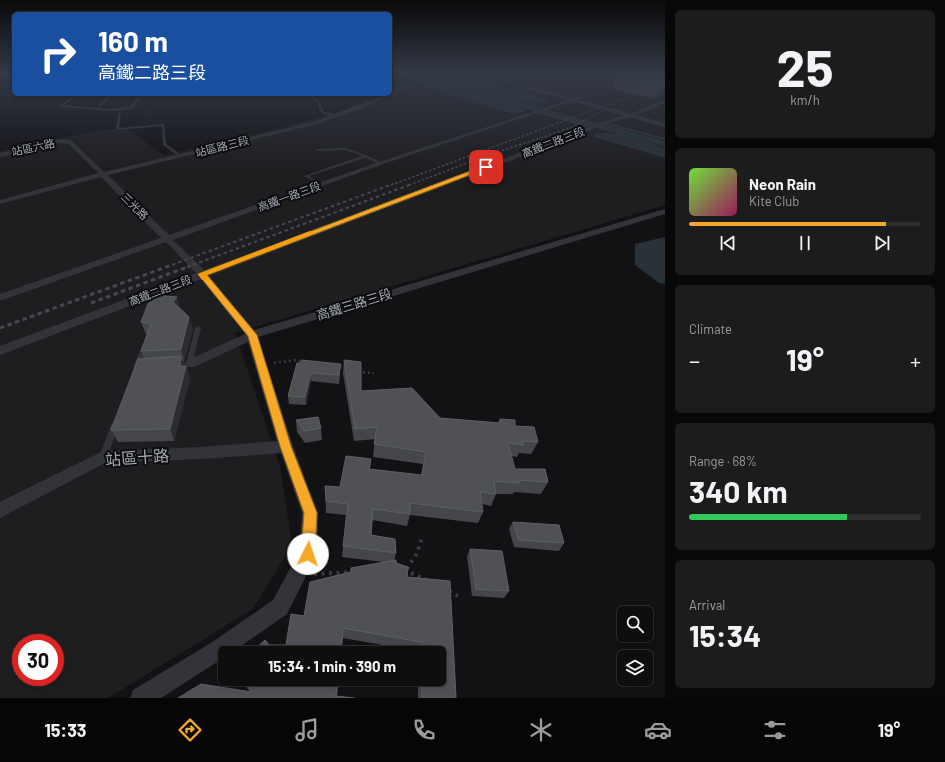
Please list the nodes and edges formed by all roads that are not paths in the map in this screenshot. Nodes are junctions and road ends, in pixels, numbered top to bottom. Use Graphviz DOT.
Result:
graph roads {
  1 [pos="62,106"];
  2 [pos="100,106"];
  3 [pos="133,106"];
  4 [pos="320,106"];
  5 [pos="362,106"];
  6 [pos="540,106"];
  7 [pos="556,106"];
  8 [pos="599,106"];
  9 [pos="656,106"];
  10 [pos="549,108"];
  11 [pos="96,109"];
  12 [pos="120,110"];
  13 [pos="537,112"];
  14 [pos="632,115"];
  15 [pos="337,116"];
  16 [pos="604,122"];
  17 [pos="665,122"];
  18 [pos="665,125"];
  19 [pos="591,127"];
  20 [pos="665,139"];
  21 [pos="66,141"];
  22 [pos="318,150"];
  23 [pos="0,155"];
  24 [pos="181,156"];
  25 [pos="366,156"];
  26 [pos="382,163"];
  27 [pos="103,174"];
  28 [pos="321,185"];
  29 [pos="0,202"];
  30 [pos="665,211"];
  31 [pos="169,239"];
  32 [pos="202,274"];
  33 [pos="0,298"];
  34 [pos="198,328"];
  35 [pos="252,335"];
  36 [pos="148,336"];
  37 [pos="0,351"];
  38 [pos="186,364"];
  39 [pos="136,368"];
  40 [pos="144,368"];
  41 [pos="133,376"];
  42 [pos="117,420"];
  43 [pos="286,446"];
  44 [pos="103,457"];
  45 [pos="0,510"];
  46 [pos="141,698"];
  1 -- 11 [label="lane"];
  2 -- 11 [label="lane"];
  3 -- 12 [label="lane"];
  4 -- 15 [label="lane"];
  5 -- 15 [label="street, 站區路三段"];
  6 -- 10 [label="lane"];
  7 -- 10 [label="street, 高鐵一路三段"];
  8 -- 14 [label="street"];
  9 -- 14 [label="street, 高鐵二路三段"];
  10 -- 13 [label="street, 高鐵一路三段"];
  11 -- 12 [label="lane"];
  12 -- 24 [label="lane"];
  13 -- 19 [label="lane"];
  13 -- 26 [label="street, 高鐵一路三段"];
  14 -- 16 [label="street, 高鐵二路三段"];
  14 -- 17 [label="street"];
  14 -- 18 [label="street"];
  15 -- 24 [label="street, 站區路三段"];
  16 -- 19 [label="street, 高鐵二路三段"];
  16 -- 20 [label="lane"];
  19 -- 32 [label="street, 高鐵二路三段"];
  21 -- 23 [label="street, 站區六路"];
  21 -- 27 [label="street, 三光路"];
  22 -- 25 [label="lane"];
  24 -- 27 [label="street, 站區路三段"];
  25 -- 26 [label="lane"];
  25 -- 28 [label="lane"];
  26 -- 28 [label="street, 高鐵一路三段"];
  27 -- 29 [label="street, 站區路三段"];
  27 -- 31 [label="street, 三光路"];
  28 -- 31 [label="street, 高鐵一路三段"];
  30 -- 35 [label="street, 高鐵三路三段"];
  31 -- 32 [label="street, 三光路"];
  31 -- 33 [label="street, 高鐵一路三段"];
  32 -- 35 [label="street, 三光路"];
  32 -- 37 [label="street, 高鐵二路三段"];
  34 -- 38 [label="lane"];
  35 -- 38 [label="street, 高鐵三路三段"];
  35 -- 43 [label="street"];
  36 -- 39 [label="lane"];
  39 -- 40 [label="lane"];
  39 -- 41 [label="lane"];
  42 -- 44 [label="lane"];
  43 -- 44 [label="street, 站區十路"];
  43 -- 46 [label="street"];
  44 -- 45 [label="street, 站區十路"];
}
